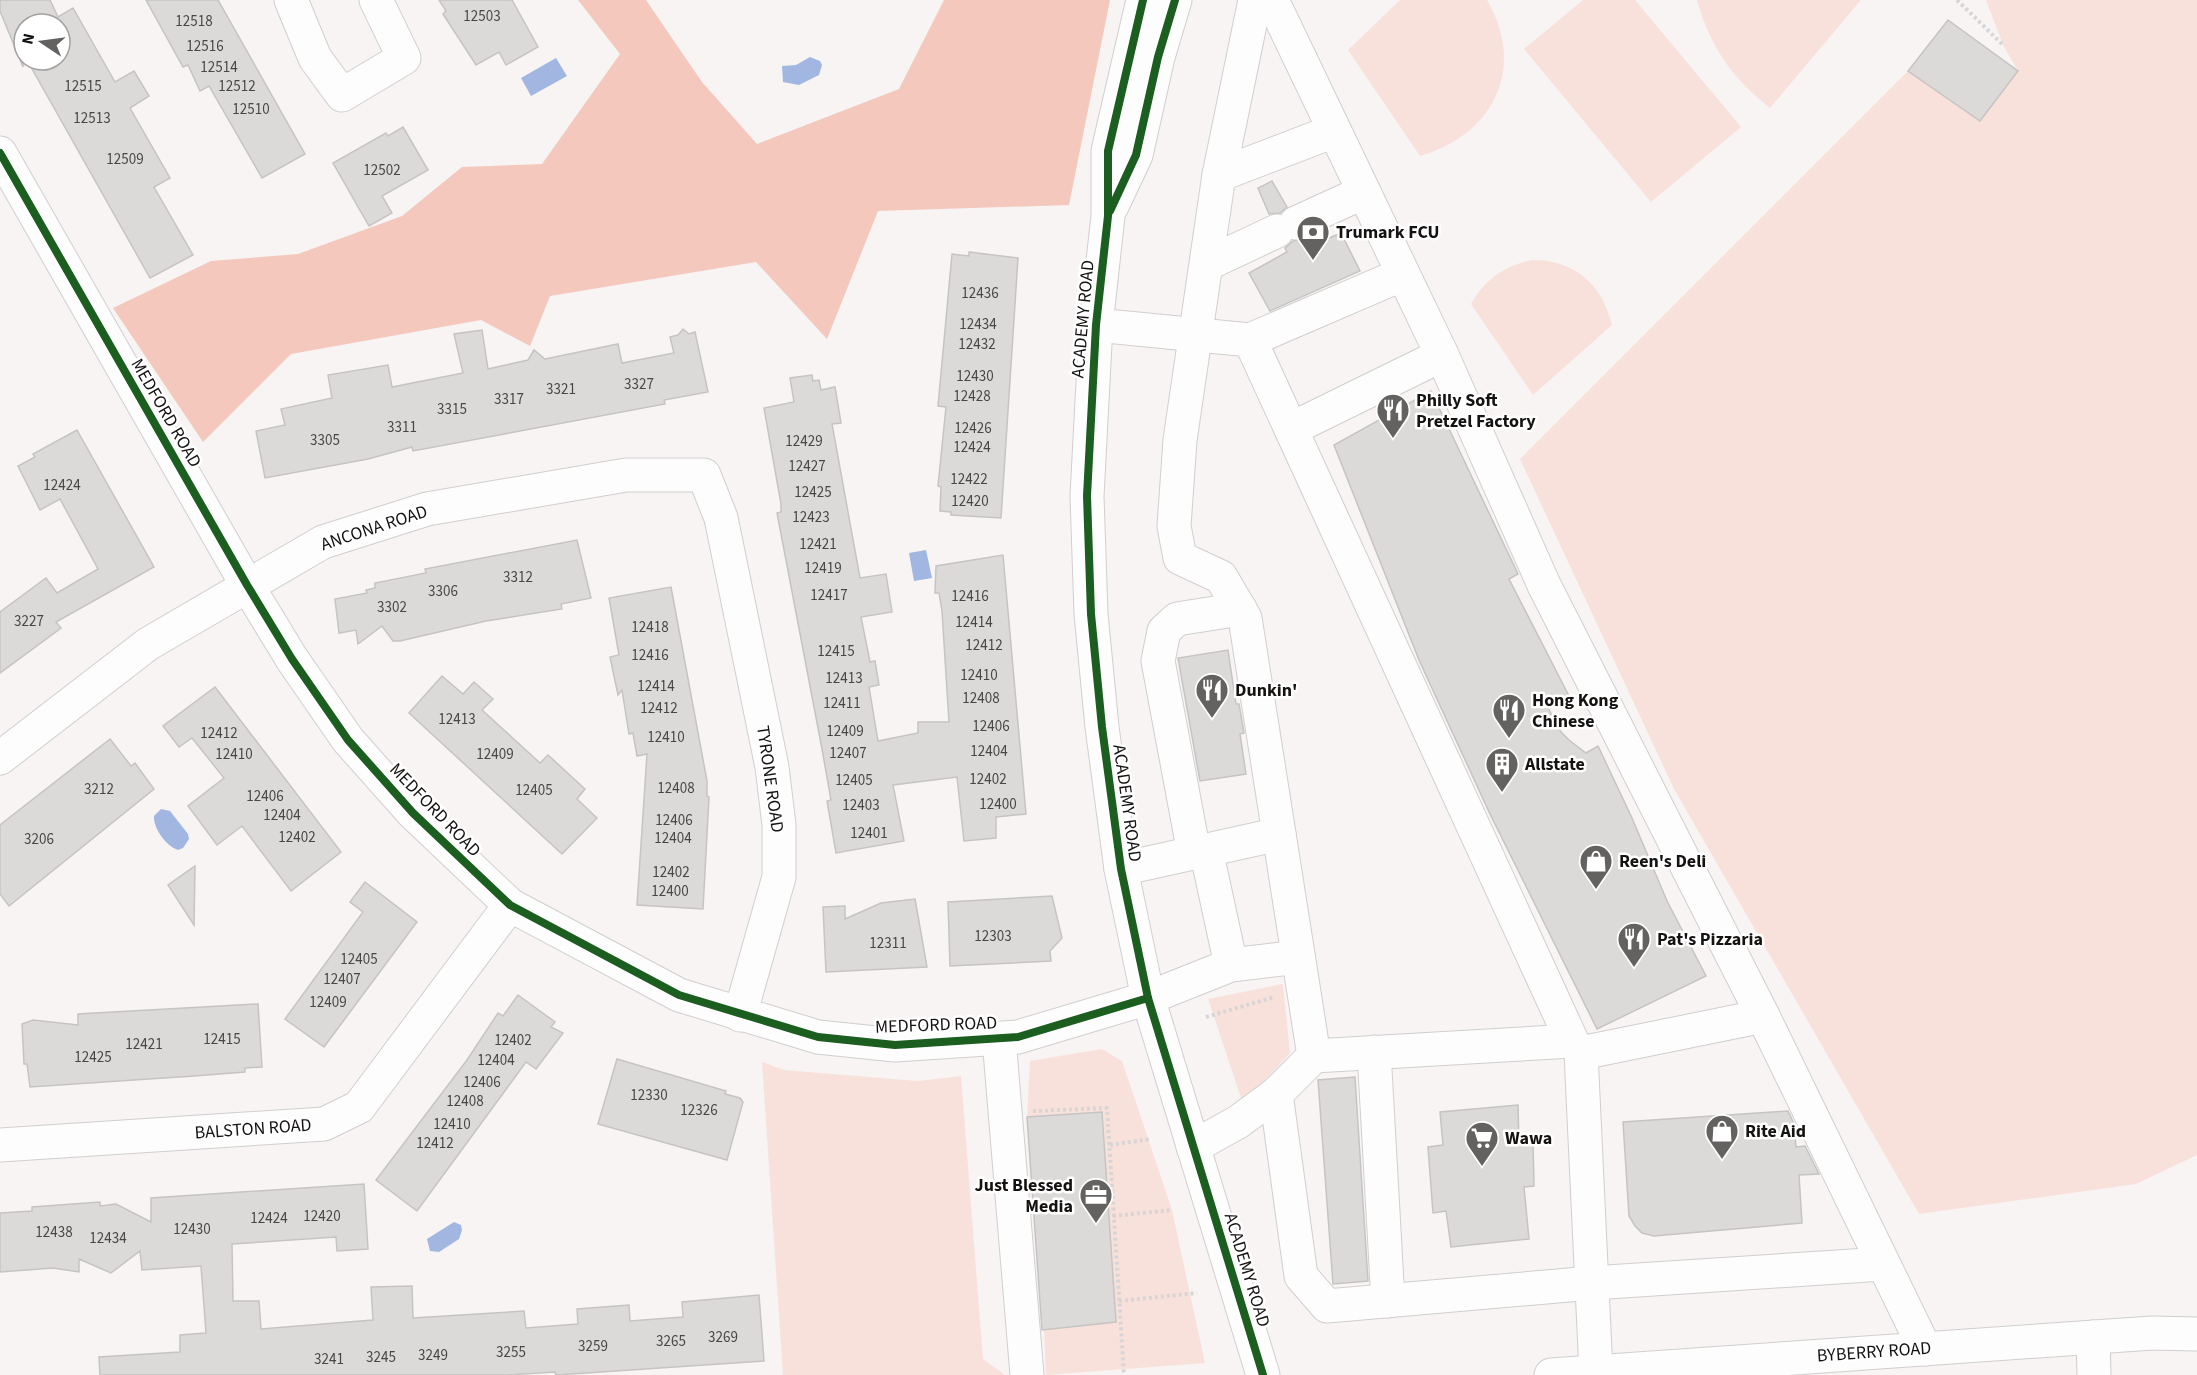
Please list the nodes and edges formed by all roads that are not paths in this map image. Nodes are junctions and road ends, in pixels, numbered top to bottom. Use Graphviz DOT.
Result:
graph roads {
  1 [pos="291,0"];
  2 [pos="376,0"];
  3 [pos="1143,0"];
  4 [pos="1175,0"];
  5 [pos="1256,0"];
  6 [pos="1272,0"];
  7 [pos="1334,130"];
  8 [pos="0,153"];
  9 [pos="1219,175"];
  10 [pos="1364,192"];
  11 [pos="1108,216"];
  12 [pos="1207,264"];
  13 [pos="1403,273"];
  14 [pos="1096,325"];
  15 [pos="1197,335"];
  16 [pos="1250,340"];
  17 [pos="1442,354"];
  18 [pos="1291,429"];
  19 [pos="726,540"];
  20 [pos="247,585"];
  21 [pos="1240,609"];
  22 [pos="0,758"];
  23 [pos="1279,834"];
  24 [pos="1200,851"];
  25 [pos="1121,869"];
  26 [pos="510,905"];
  27 [pos="1298,957"];
  28 [pos="1232,965"];
  29 [pos="1148,998"];
  30 [pos="740,1015"];
  31 [pos="1763,1016"];
  32 [pos="999,1039"];
  33 [pos="1576,1047"];
  34 [pos="1374,1052"];
  35 [pos="1314,1056"];
  36 [pos="1276,1094"];
  37 [pos="0,1145"];
  38 [pos="1193,1147"];
  39 [pos="1883,1264"];
  40 [pos="1592,1283"];
  41 [pos="1388,1300"];
  42 [pos="2197,1334"];
  43 [pos="2093,1337"];
  44 [pos="1920,1358"];
  45 [pos="1839,1365"];
  46 [pos="1677,1370"];
  47 [pos="1596,1372"];
  48 [pos="1027,1375"];
  49 [pos="1263,1375"];
  50 [pos="1551,1375"];
  51 [pos="2094,1375"];
  1 -- 2 [label="street"];
  3 -- 11 [label="street, ACADEMY ROAD"];
  4 -- 11 [label="street, ACADEMY ROAD"];
  5 -- 9 [label="street"];
  6 -- 7 [label="street"];
  7 -- 9 [label="street"];
  7 -- 10 [label="street"];
  8 -- 20 [label="street, MEDFORD ROAD"];
  9 -- 12 [label="street"];
  10 -- 12 [label="street"];
  10 -- 13 [label="street"];
  11 -- 14 [label="street, ACADEMY ROAD"];
  12 -- 15 [label="street"];
  13 -- 16 [label="street"];
  13 -- 17 [label="street"];
  14 -- 15 [label="street"];
  14 -- 25 [label="street, ACADEMY ROAD"];
  15 -- 16 [label="street"];
  15 -- 21 [label="street"];
  16 -- 18 [label="street"];
  17 -- 18 [label="street"];
  17 -- 31 [label="street"];
  18 -- 33 [label="street"];
  19 -- 20 [label="street, ANCONA ROAD"];
  19 -- 30 [label="street, TYRONE ROAD"];
  20 -- 22 [label="street, ANCONA ROAD"];
  20 -- 26 [label="street, MEDFORD ROAD"];
  21 -- 23 [label="street"];
  21 -- 24 [label="street"];
  23 -- 24 [label="street"];
  23 -- 27 [label="street"];
  24 -- 25 [label="street"];
  24 -- 28 [label="street"];
  25 -- 29 [label="street, ACADEMY ROAD"];
  26 -- 30 [label="street, MEDFORD ROAD"];
  26 -- 37 [label="street, BALSTON ROAD"];
  27 -- 28 [label="street, MEDFORD ROAD"];
  27 -- 35 [label="street"];
  28 -- 29 [label="street, MEDFORD ROAD"];
  29 -- 32 [label="street, MEDFORD ROAD"];
  29 -- 38 [label="street, ACADEMY ROAD"];
  30 -- 32 [label="street, MEDFORD ROAD"];
  31 -- 33 [label="street"];
  31 -- 39 [label="street"];
  32 -- 48 [label="street"];
  33 -- 34 [label="street"];
  33 -- 40 [label="street"];
  34 -- 35 [label="street"];
  34 -- 41 [label="street"];
  35 -- 36 [label="street"];
  36 -- 38 [label="street"];
  36 -- 41 [label="street"];
  38 -- 49 [label="street, ACADEMY ROAD"];
  39 -- 40 [label="street"];
  39 -- 44 [label="street"];
  40 -- 41 [label="street"];
  40 -- 47 [label="street"];
  42 -- 43 [label="street, BYBERRY ROAD"];
  43 -- 44 [label="street, BYBERRY ROAD"];
  43 -- 51 [label="street"];
  44 -- 45 [label="street, BYBERRY ROAD"];
  45 -- 46 [label="street, BYBERRY ROAD"];
  46 -- 47 [label="street, BYBERRY ROAD"];
  47 -- 50 [label="street, BYBERRY ROAD"];
}
